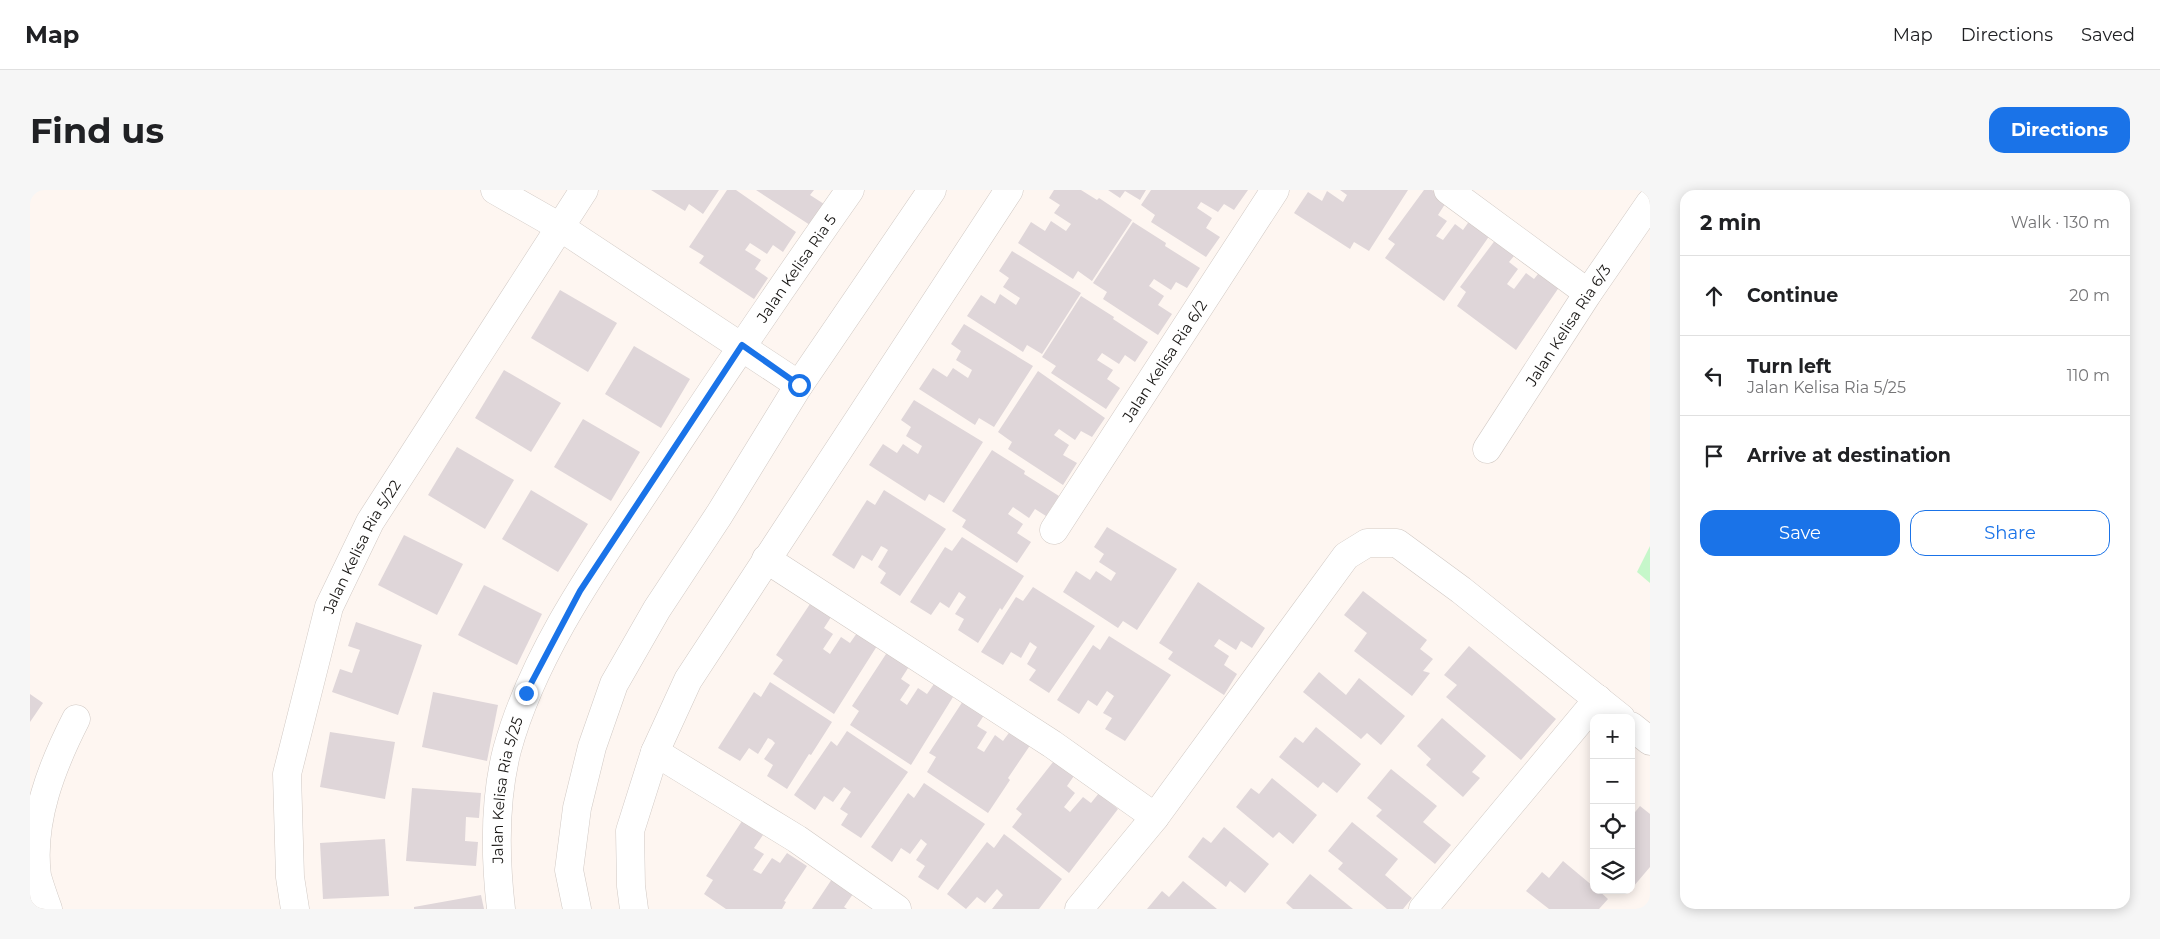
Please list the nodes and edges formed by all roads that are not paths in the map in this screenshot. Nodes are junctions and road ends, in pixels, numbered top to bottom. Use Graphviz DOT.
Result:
graph roads {
  1 [pos="495,190"];
  2 [pos="584,190"];
  3 [pos="850,190"];
  4 [pos="932,190"];
  5 [pos="1009,190"];
  6 [pos="1275,190"];
  7 [pos="1448,190"];
  8 [pos="1650,203"];
  9 [pos="560,228"];
  10 [pos="1588,293"];
  11 [pos="742,345"];
  12 [pos="799,385"];
  13 [pos="1487,449"];
  14 [pos="1054,530"];
  15 [pos="766,559"];
  16 [pos="1598,699"];
  17 [pos="1616,714"];
  18 [pos="76,719"];
  19 [pos="1635,729"];
  20 [pos="1650,741"];
  21 [pos="655,752"];
  22 [pos="1154,817"];
  23 [pos="48,909"];
  24 [pos="295,909"];
  25 [pos="501,909"];
  26 [pos="577,909"];
  27 [pos="634,909"];
  28 [pos="897,909"];
  29 [pos="1079,909"];
  30 [pos="1423,909"];
  1 -- 9 [label="street"];
  2 -- 9 [label="street, Jalan Kelisa Ria 5/22"];
  3 -- 11 [label="street, Jalan Kelisa Ria 5"];
  4 -- 12 [label="street"];
  5 -- 15 [label="street"];
  6 -- 14 [label="street, Jalan Kelisa Ria 6/2"];
  7 -- 10 [label="street"];
  8 -- 10 [label="street, Jalan Kelisa Ria 6/3"];
  9 -- 11 [label="street"];
  9 -- 24 [label="street, Jalan Kelisa Ria 5/22"];
  10 -- 13 [label="street, Jalan Kelisa Ria 6/3"];
  11 -- 12 [label="street"];
  11 -- 25 [label="street, Jalan Kelisa Ria 5/25"];
  12 -- 26 [label="street"];
  15 -- 21 [label="street"];
  15 -- 22 [label="street"];
  16 -- 17 [label="street"];
  16 -- 22 [label="street"];
  16 -- 30 [label="street"];
  18 -- 23 [label="street"];
  19 -- 20 [label="street"];
  21 -- 27 [label="street"];
  21 -- 28 [label="street"];
  22 -- 29 [label="street"];
}
